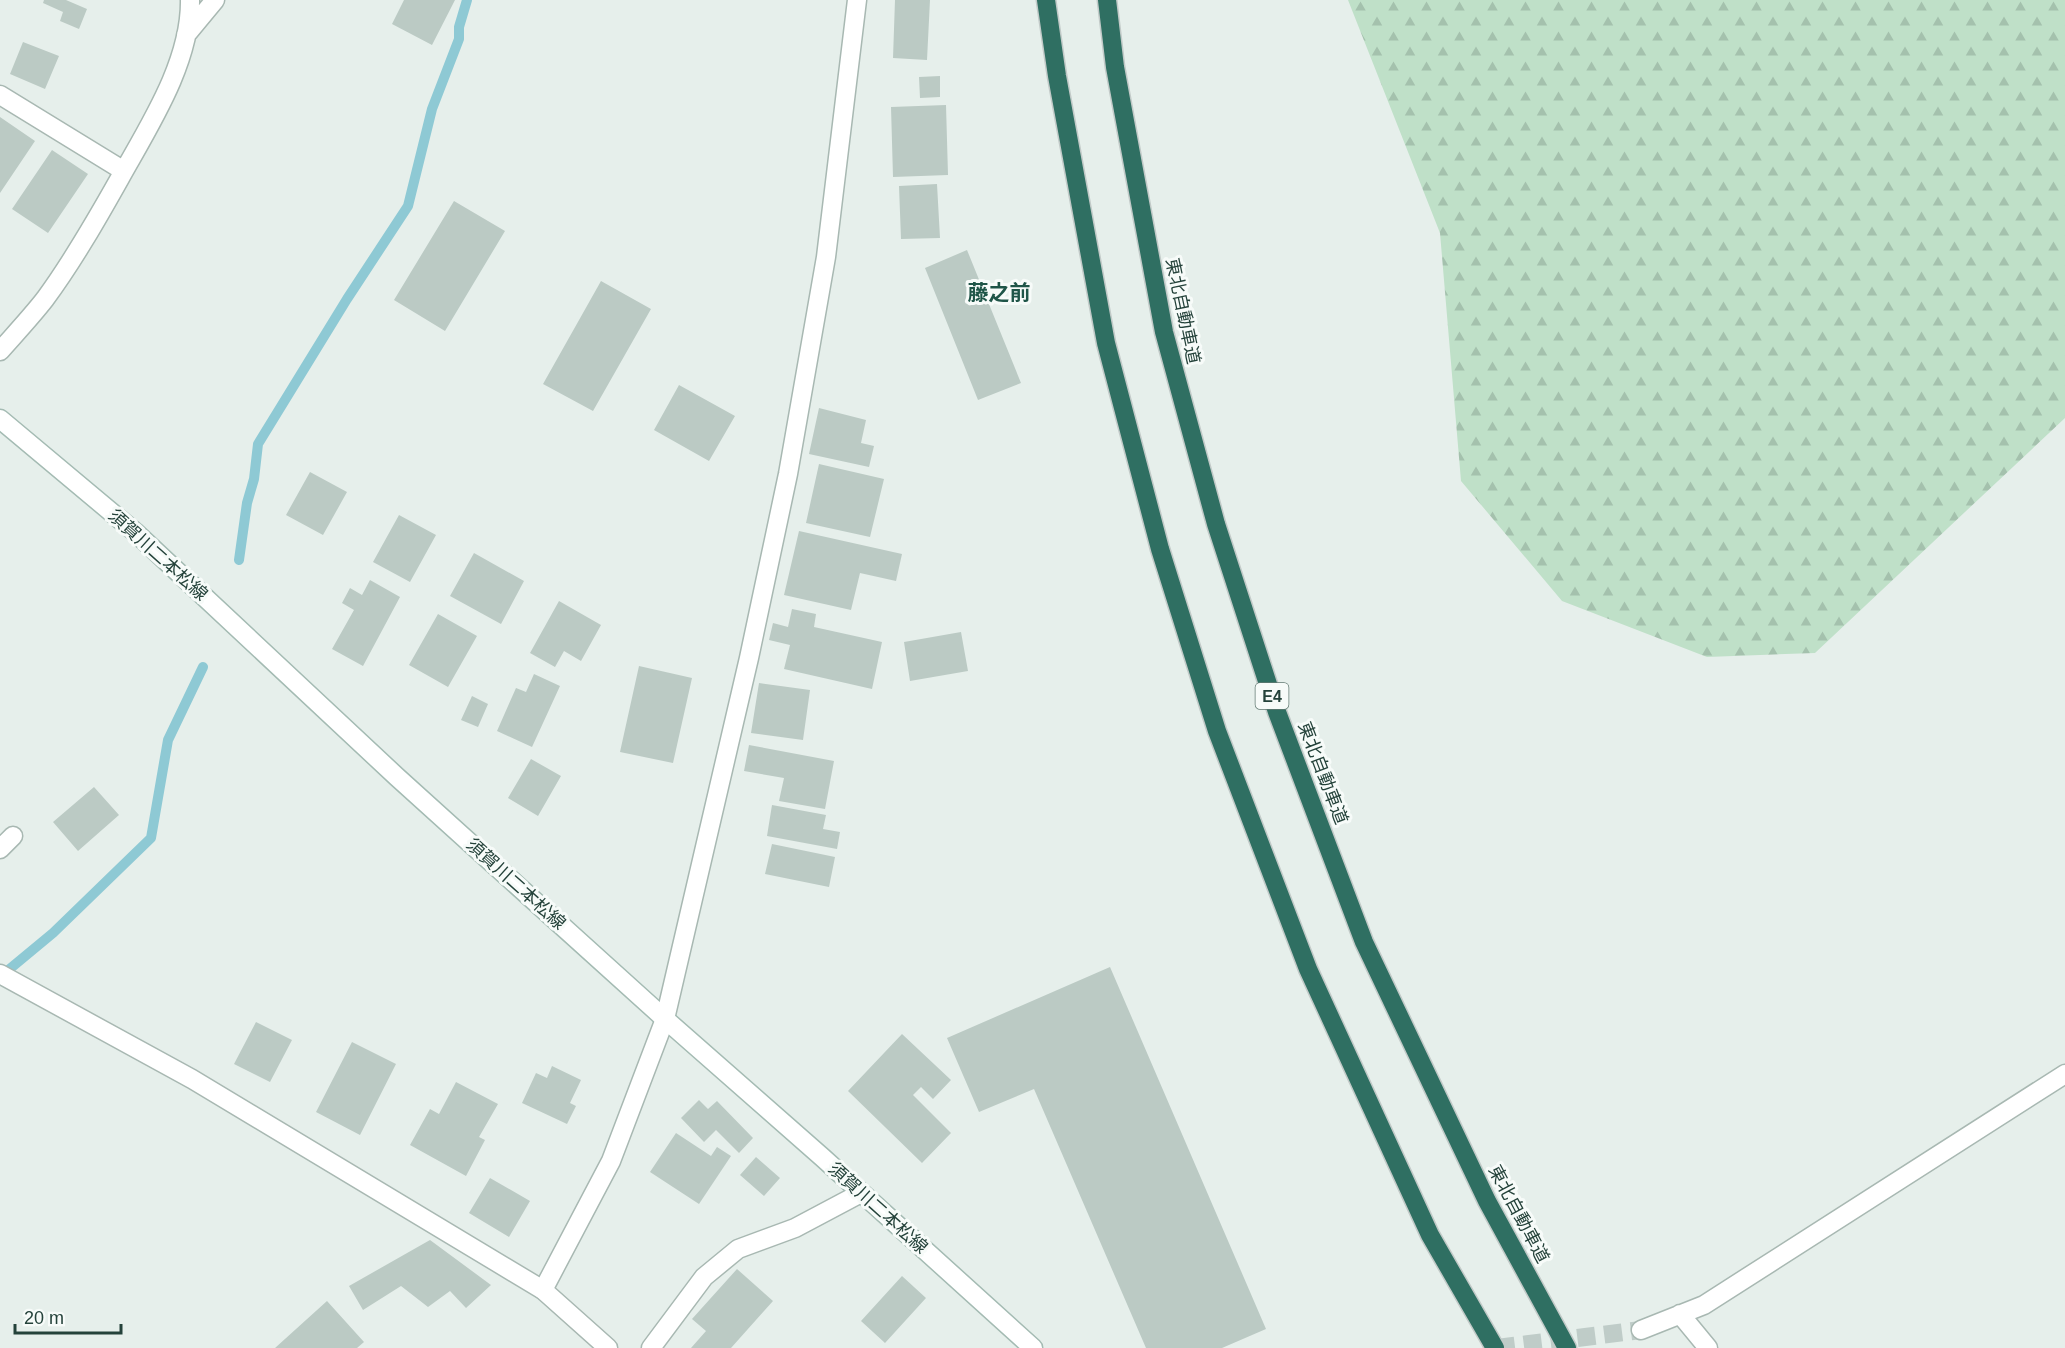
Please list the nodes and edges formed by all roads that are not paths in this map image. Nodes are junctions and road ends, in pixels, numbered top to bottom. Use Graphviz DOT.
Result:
graph roads {
  1 [pos="190,0"];
  2 [pos="215,0"];
  3 [pos="857,0"];
  4 [pos="1046,0"];
  5 [pos="1107,0"];
  6 [pos="186,35"];
  7 [pos="0,95"];
  8 [pos="124,171"];
  9 [pos="0,351"];
  10 [pos="0,419"];
  11 [pos="13,836"];
  12 [pos="0,849"];
  13 [pos="0,974"];
  14 [pos="665,1019"];
  15 [pos="2065,1074"];
  16 [pos="861,1192"];
  17 [pos="543,1290"];
  18 [pos="1680,1314"];
  19 [pos="1641,1330"];
  20 [pos="608,1348"];
  21 [pos="651,1348"];
  22 [pos="1033,1348"];
  23 [pos="1495,1348"];
  24 [pos="1567,1348"];
  25 [pos="1708,1348"];
  1 -- 6 [label="street"];
  2 -- 6 [label="street"];
  3 -- 14 [label="street"];
  4 -- 23 [label="highway"];
  5 -- 24 [label="highway, 東北自動車道 / E4"];
  6 -- 8 [label="street"];
  7 -- 8 [label="street"];
  8 -- 9 [label="street"];
  10 -- 14 [label="street, 須賀川二本松線"];
  11 -- 12 [label="street"];
  13 -- 17 [label="street"];
  14 -- 16 [label="street, 須賀川二本松線"];
  14 -- 17 [label="street"];
  15 -- 18 [label="street"];
  16 -- 21 [label="street"];
  16 -- 22 [label="street, 須賀川二本松線"];
  17 -- 20 [label="street"];
  18 -- 19 [label="street"];
  18 -- 25 [label="street"];
}
